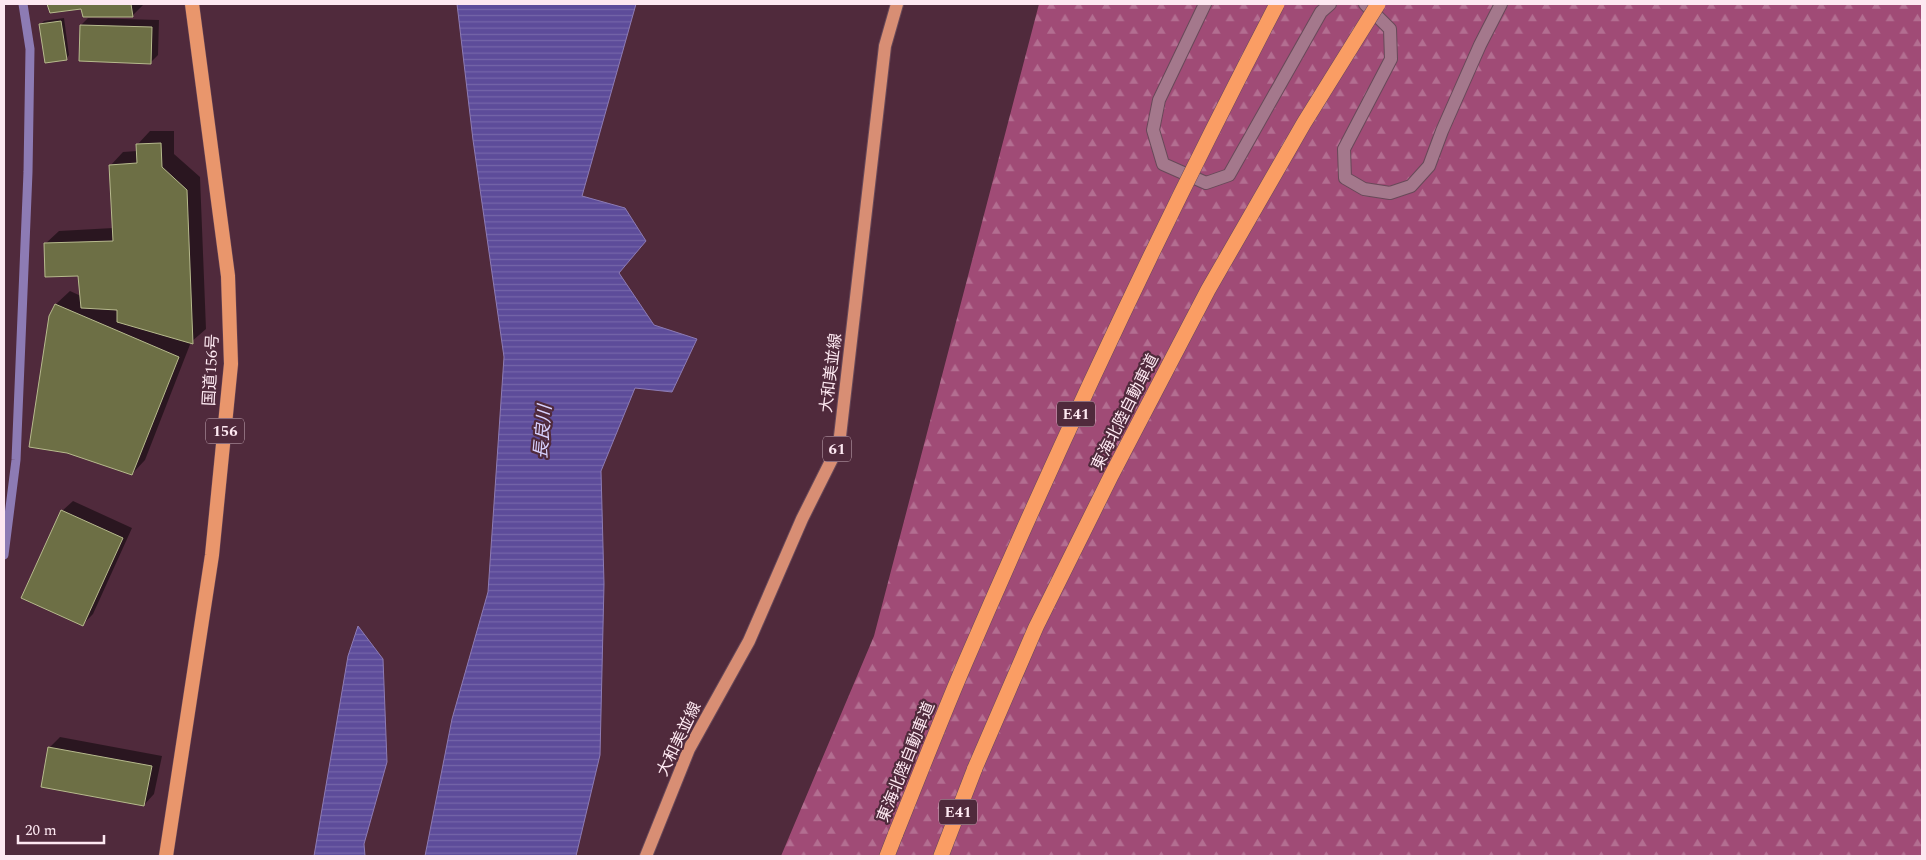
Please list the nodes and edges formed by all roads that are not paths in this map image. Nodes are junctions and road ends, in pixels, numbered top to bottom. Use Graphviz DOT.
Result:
graph roads {
  1 [pos="192,4"];
  2 [pos="897,4"];
  3 [pos="1205,4"];
  4 [pos="1277,4"];
  5 [pos="1330,4"];
  6 [pos="1364,4"];
  7 [pos="1378,4"];
  8 [pos="1501,4"];
  9 [pos="166,856"];
  10 [pos="646,856"];
  11 [pos="887,856"];
  12 [pos="941,856"];
  1 -- 9 [label="highway, 国道156号 / 156"];
  2 -- 10 [label="main road, 大和美並線 / 61"];
  3 -- 5 [label="street"];
  4 -- 11 [label="highway, 東海北陸自動車道 / E41, bridge"];
  6 -- 8 [label="street"];
  7 -- 12 [label="highway, 東海北陸自動車道 / E41, bridge"];
}
